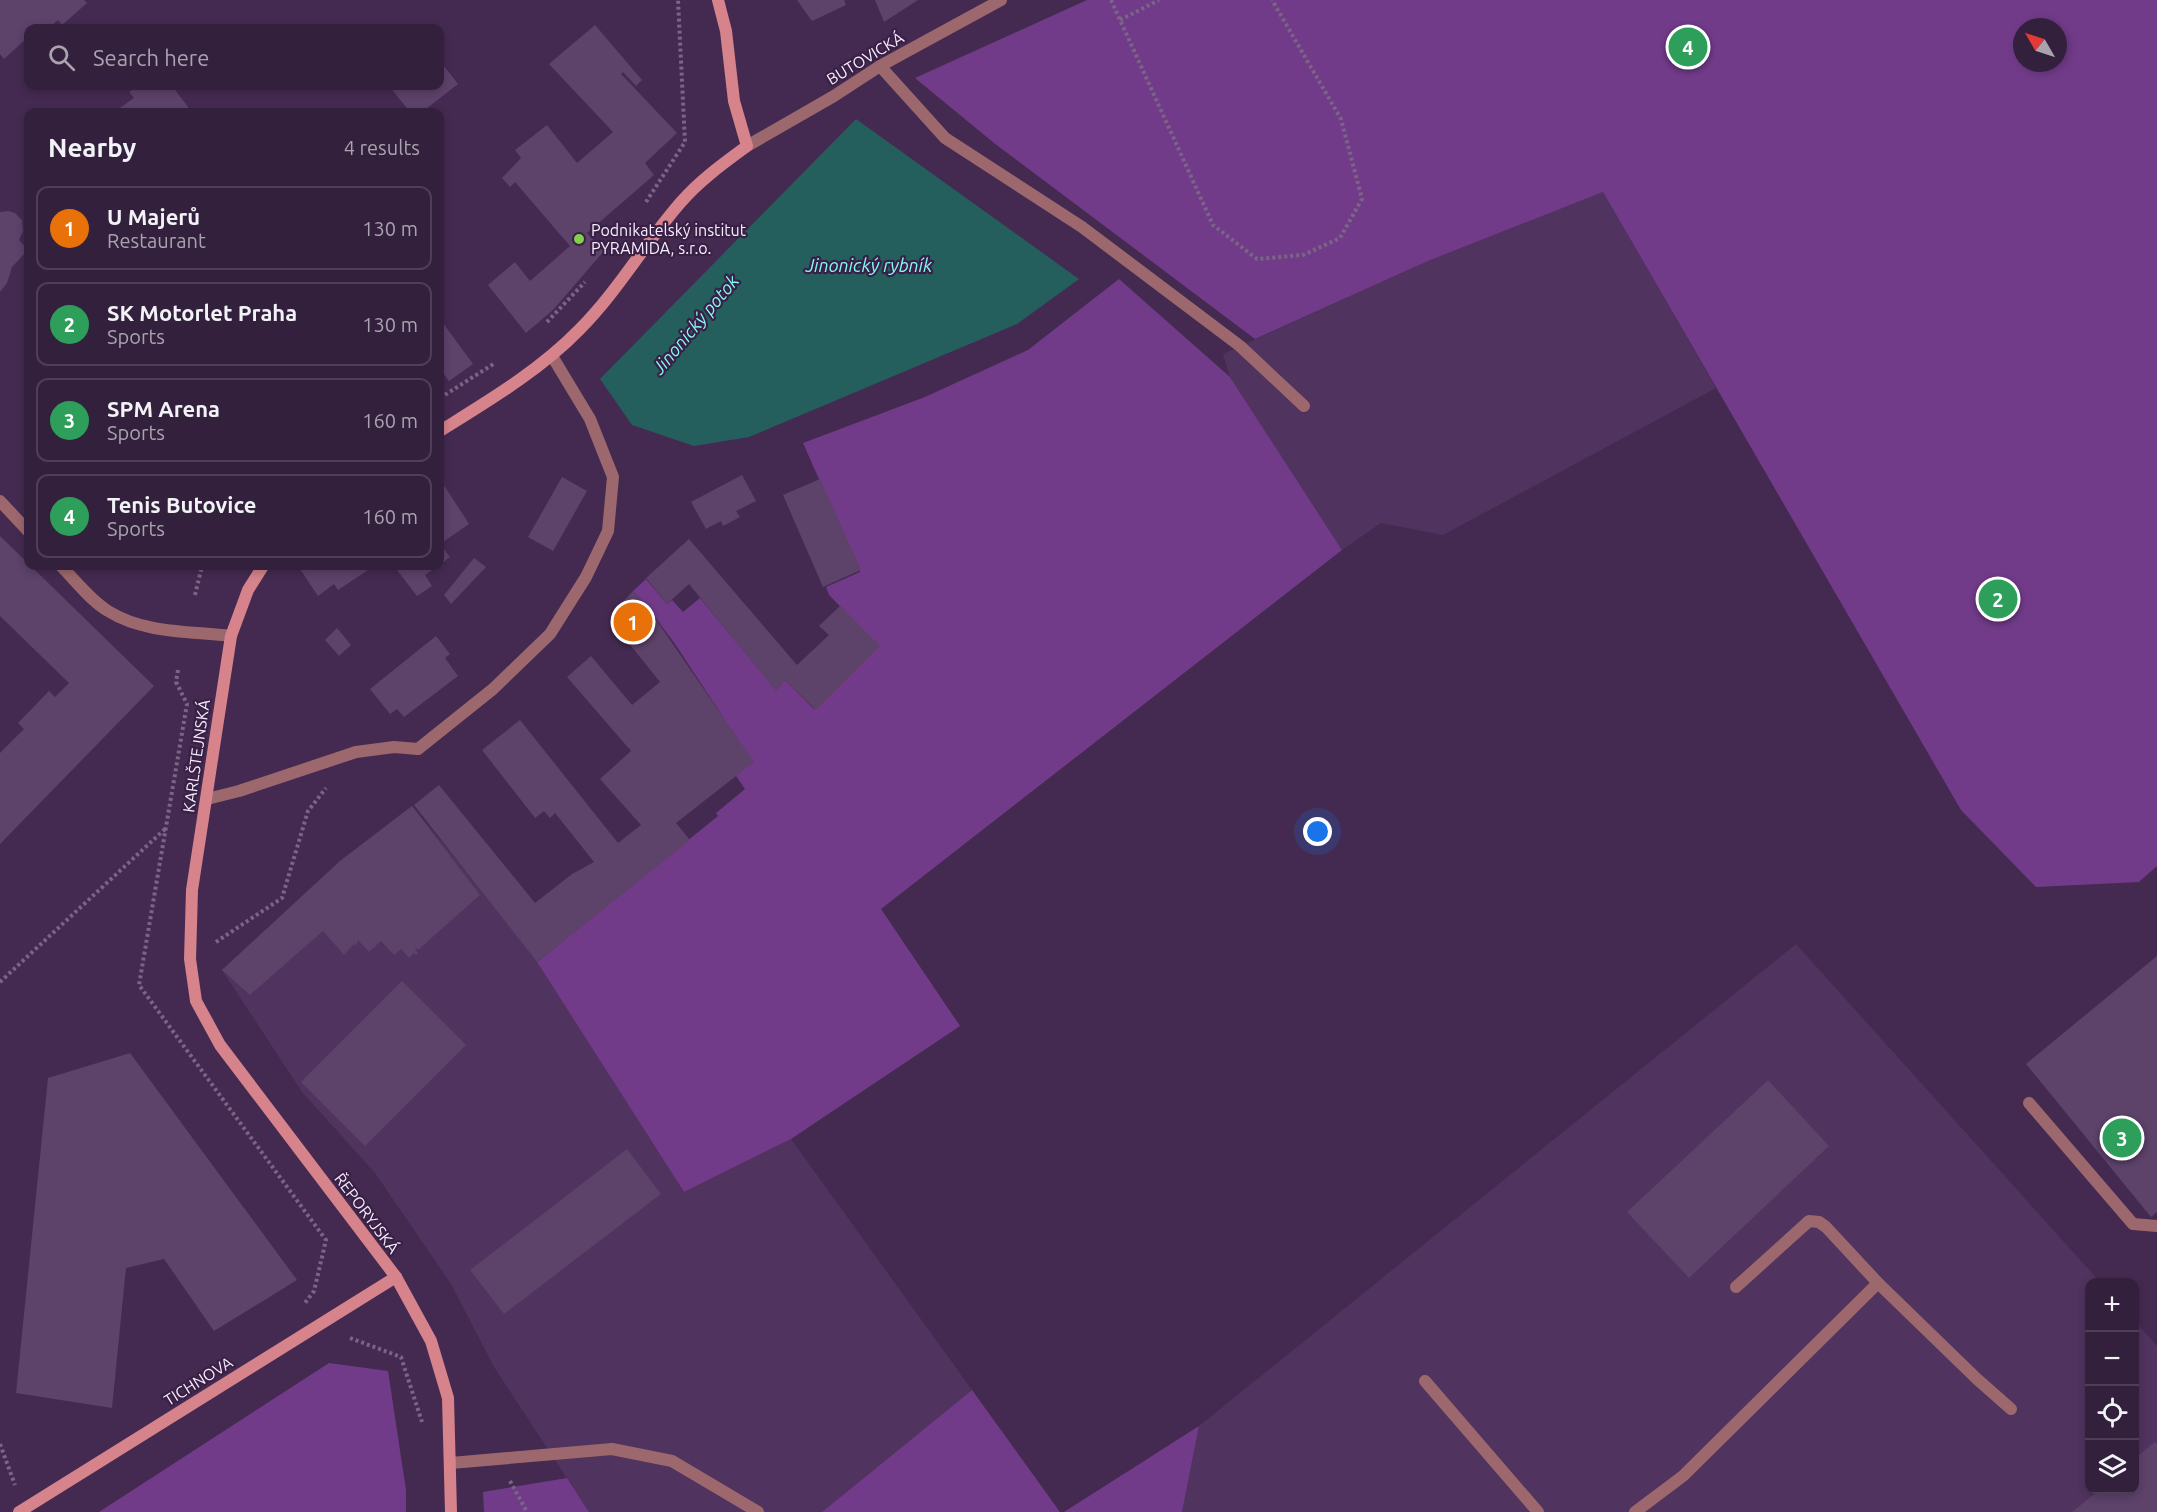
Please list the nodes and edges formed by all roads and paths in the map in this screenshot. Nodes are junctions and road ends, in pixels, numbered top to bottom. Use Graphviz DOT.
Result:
graph roads {
  1 [pos="678,0"];
  2 [pos="718,0"];
  3 [pos="1001,0"];
  4 [pos="1110,0"];
  5 [pos="1159,0"];
  6 [pos="1272,0"];
  7 [pos="1120,20"];
  8 [pos="880,66"];
  9 [pos="747,146"];
  10 [pos="641,209"];
  11 [pos="586,280"];
  12 [pos="546,324"];
  13 [pos="552,356"];
  14 [pos="502,358"];
  15 [pos="444,395"];
  16 [pos="1304,406"];
  17 [pos="444,428"];
  18 [pos="0,501"];
  19 [pos="24,527"];
  20 [pos="65,570"];
  21 [pos="201,570"];
  22 [pos="260,570"];
  23 [pos="195,595"];
  24 [pos="231,636"];
  25 [pos="178,670"];
  26 [pos="329,786"];
  27 [pos="207,799"];
  28 [pos="165,829"];
  29 [pos="190,959"];
  30 [pos="0,981"];
  31 [pos="2029,1103"];
  32 [pos="2157,1226"];
  33 [pos="396,1278"];
  34 [pos="1878,1283"];
  35 [pos="1736,1287"];
  36 [pos="301,1307"];
  37 [pos="350,1338"];
  38 [pos="1425,1381"];
  39 [pos="2012,1409"];
  40 [pos="424,1428"];
  41 [pos="0,1444"];
  42 [pos="497,1459"];
  43 [pos="451,1463"];
  44 [pos="16,1488"];
  45 [pos="19,1512"];
  46 [pos="451,1512"];
  47 [pos="527,1512"];
  48 [pos="758,1512"];
  49 [pos="1538,1512"];
  50 [pos="1635,1512"];
  1 -- 10 [label="path"];
  2 -- 9 [label="street"];
  3 -- 8 [label="street, BUTOVICKÁ"];
  4 -- 7 [label="path"];
  5 -- 7 [label="path"];
  6 -- 7 [label="path"];
  8 -- 9 [label="street, BUTOVICKÁ"];
  8 -- 16 [label="street"];
  9 -- 13 [label="street"];
  11 -- 12 [label="path"];
  13 -- 17 [label="street"];
  13 -- 27 [label="street"];
  14 -- 15 [label="path"];
  18 -- 19 [label="street"];
  20 -- 24 [label="street"];
  21 -- 23 [label="path"];
  22 -- 24 [label="street, KARLŠTEJNSKÁ"];
  24 -- 27 [label="street, KARLŠTEJNSKÁ"];
  25 -- 28 [label="path"];
  26 -- 29 [label="path"];
  27 -- 29 [label="street, KARLŠTEJNSKÁ"];
  28 -- 30 [label="path"];
  28 -- 36 [label="path"];
  29 -- 33 [label="street, ŘEPORYJSKÁ"];
  31 -- 32 [label="street"];
  33 -- 43 [label="street, ŘEPORYJSKÁ"];
  33 -- 45 [label="street, TICHNOVA"];
  34 -- 35 [label="street"];
  34 -- 39 [label="street"];
  34 -- 50 [label="street"];
  37 -- 40 [label="path"];
  38 -- 49 [label="street"];
  41 -- 44 [label="path"];
  42 -- 43 [label="street"];
  42 -- 47 [label="path"];
  42 -- 48 [label="street"];
  43 -- 46 [label="street, ŘEPORYJSKÁ"];
}
